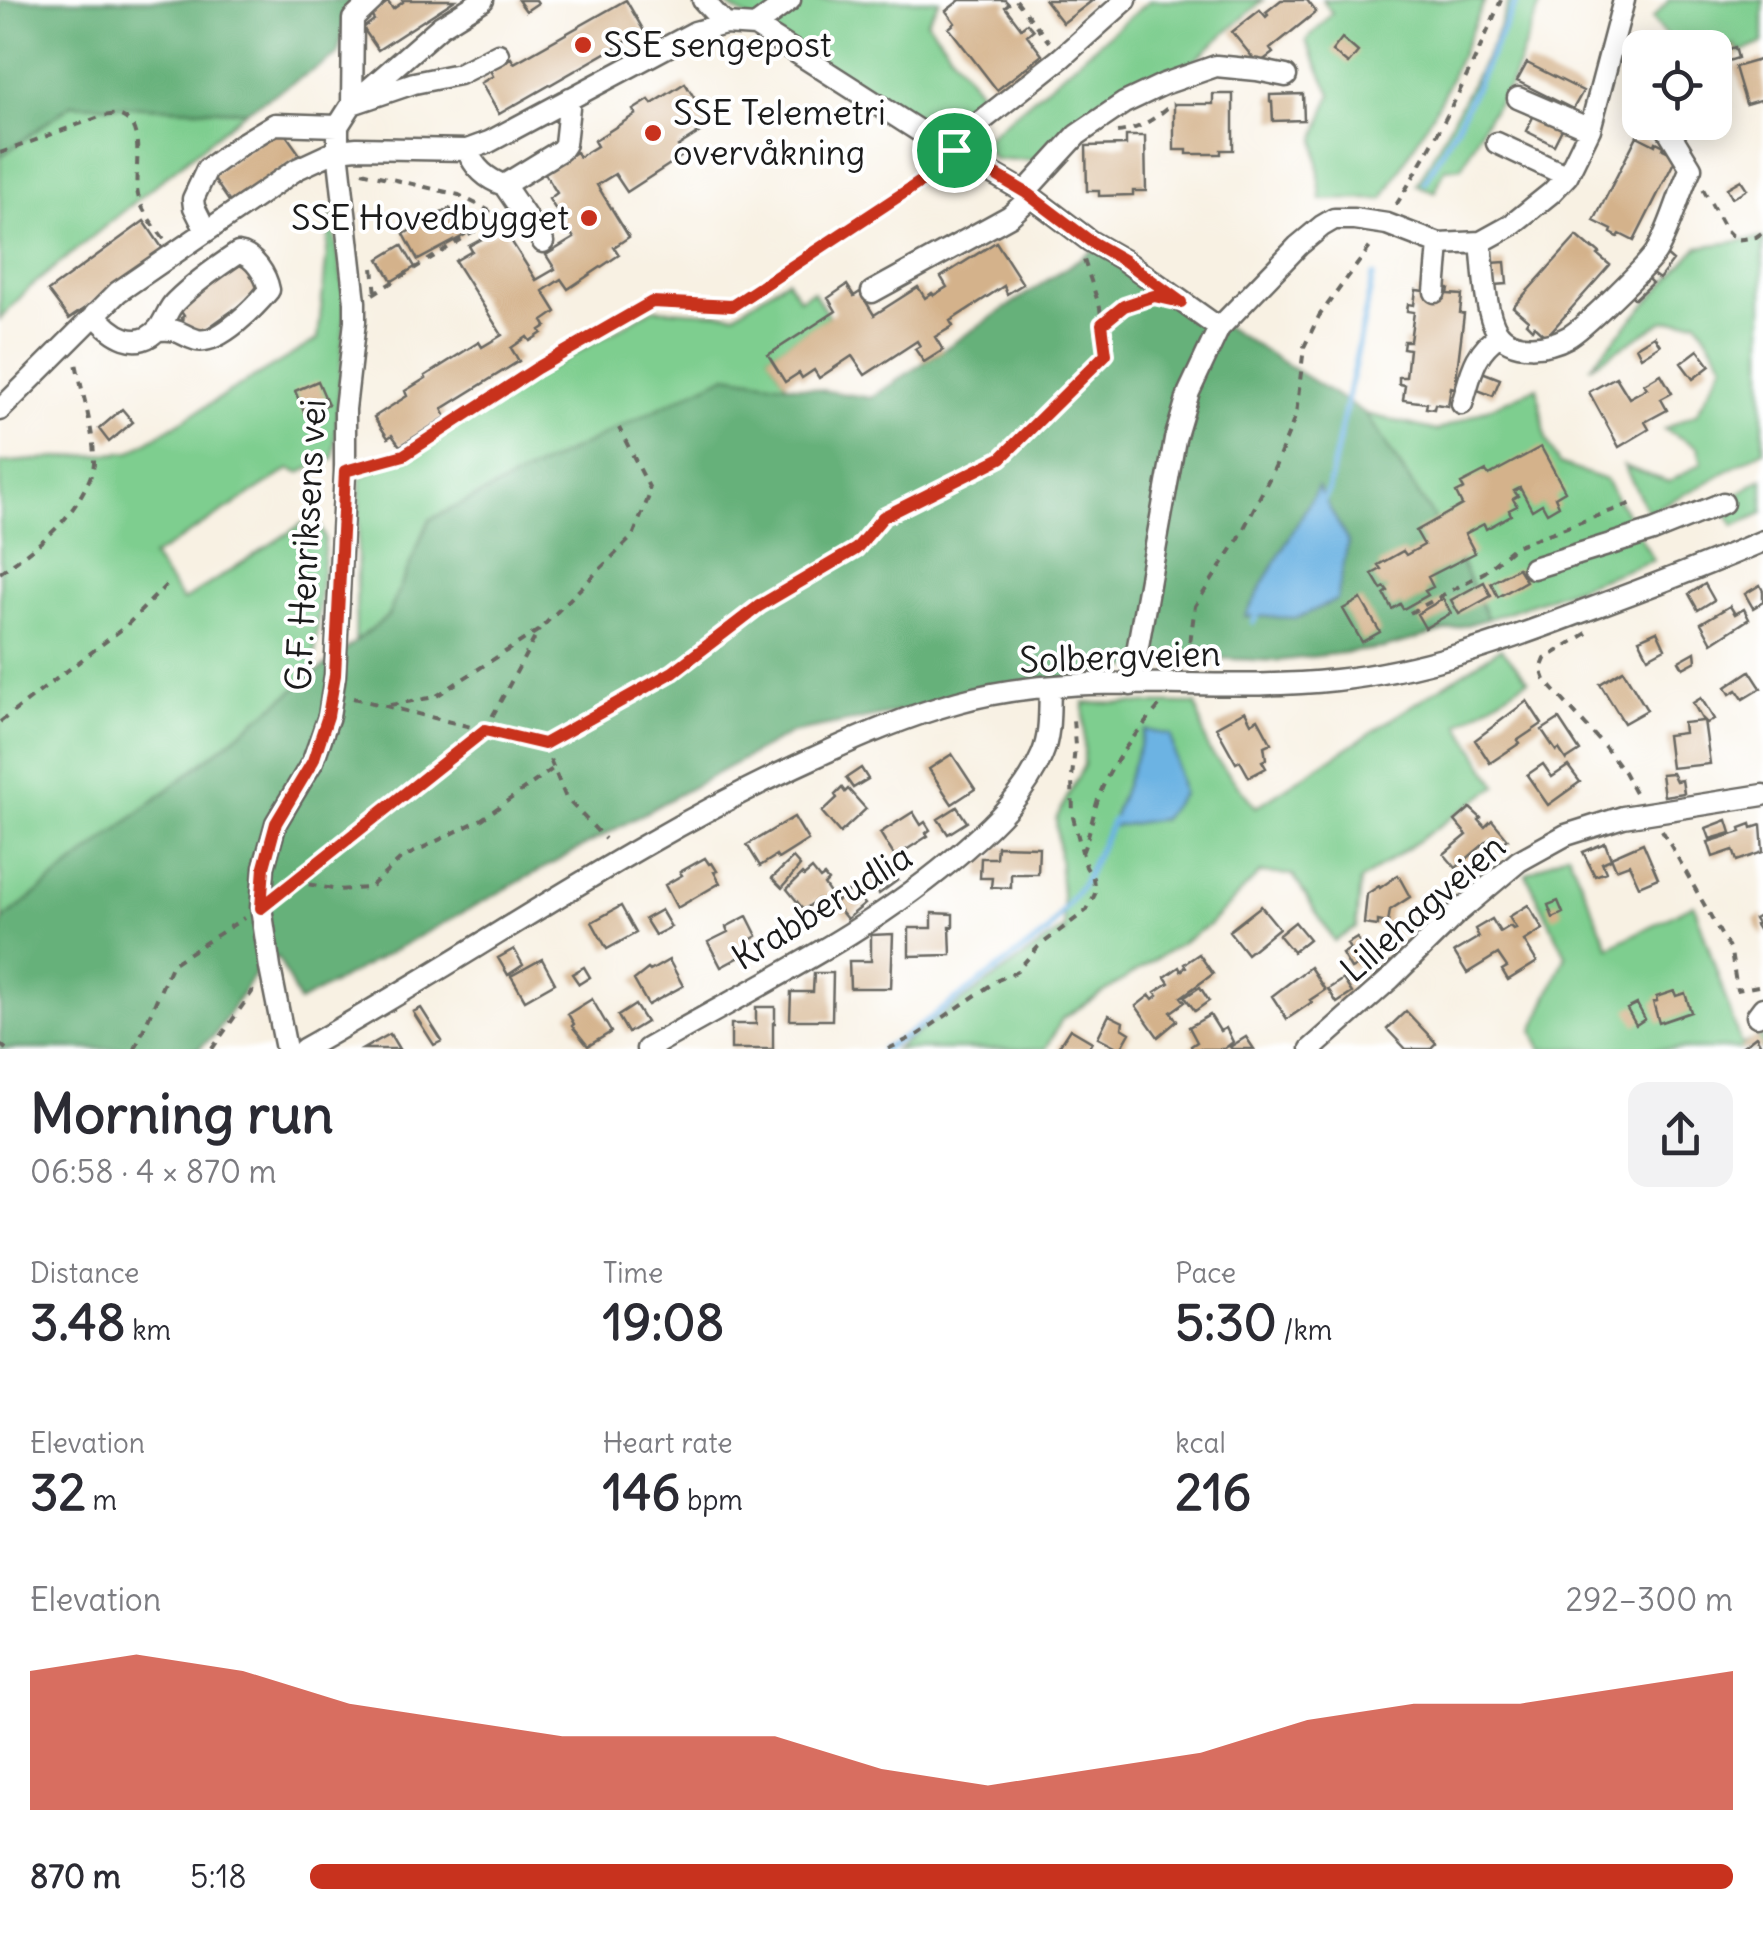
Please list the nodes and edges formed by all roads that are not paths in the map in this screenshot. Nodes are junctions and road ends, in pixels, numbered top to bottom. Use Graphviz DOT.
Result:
graph roads {
  1 [pos="372,0"];
  2 [pos="483,0"];
  3 [pos="703,0"];
  4 [pos="790,0"];
  5 [pos="1126,0"];
  6 [pos="1624,0"];
  7 [pos="725,24"];
  8 [pos="755,26"];
  9 [pos="498,54"];
  10 [pos="1286,76"];
  11 [pos="570,98"];
  12 [pos="1518,98"];
  13 [pos="352,104"];
  14 [pos="338,126"];
  15 [pos="1590,129"];
  16 [pos="1674,140"];
  17 [pos="1496,143"];
  18 [pos="338,150"];
  19 [pos="467,150"];
  20 [pos="954,150"];
  21 [pos="1567,176"];
  22 [pos="504,185"];
  23 [pos="1028,195"];
  24 [pos="206,231"];
  25 [pos="543,242"];
  26 [pos="1481,242"];
  27 [pos="1439,244"];
  28 [pos="872,292"];
  29 [pos="1434,292"];
  30 [pos="95,314"];
  31 [pos="1219,328"];
  32 [pos="158,330"];
  33 [pos="1500,336"];
  34 [pos="1462,404"];
  35 [pos="0,410"];
  36 [pos="1723,502"];
  37 [pos="1763,541"];
  38 [pos="1533,568"];
  39 [pos="1131,685"];
  40 [pos="1050,686"];
  41 [pos="1763,795"];
  42 [pos="286,1049"];
  43 [pos="304,1049"];
  44 [pos="647,1049"];
  45 [pos="1311,1049"];
  1 -- 13 [label="street"];
  2 -- 13 [label="street"];
  3 -- 7 [label="street"];
  4 -- 8 [label="street"];
  5 -- 20 [label="street"];
  6 -- 15 [label="street"];
  7 -- 8 [label="street"];
  7 -- 11 [label="street"];
  8 -- 20 [label="street"];
  9 -- 13 [label="street"];
  10 -- 23 [label="street"];
  11 -- 19 [label="street"];
  11 -- 22 [label="street"];
  12 -- 15 [label="street"];
  13 -- 14 [label="street"];
  14 -- 18 [label="street, G.F. Henriksens vei"];
  14 -- 24 [label="street"];
  15 -- 21 [label="street"];
  16 -- 33 [label="street"];
  17 -- 21 [label="street"];
  18 -- 19 [label="street"];
  18 -- 24 [label="street"];
  18 -- 42 [label="street, G.F. Henriksens vei"];
  19 -- 22 [label="street"];
  20 -- 23 [label="street"];
  21 -- 26 [label="street"];
  22 -- 25 [label="street"];
  23 -- 28 [label="street"];
  23 -- 31 [label="street"];
  24 -- 30 [label="street"];
  26 -- 27 [label="street"];
  26 -- 33 [label="street"];
  27 -- 29 [label="street"];
  27 -- 31 [label="street"];
  30 -- 32 [label="street"];
  30 -- 35 [label="street"];
  31 -- 39 [label="street"];
  32 -- 32 [label="street"];
  33 -- 34 [label="street"];
  36 -- 38 [label="street"];
  37 -- 39 [label="street, Solbergveien"];
  39 -- 40 [label="street, Solbergveien"];
  40 -- 43 [label="street, Solbergveien"];
  40 -- 44 [label="street, Krabberudlia"];
  41 -- 45 [label="street, Lillehagveien"];
}
